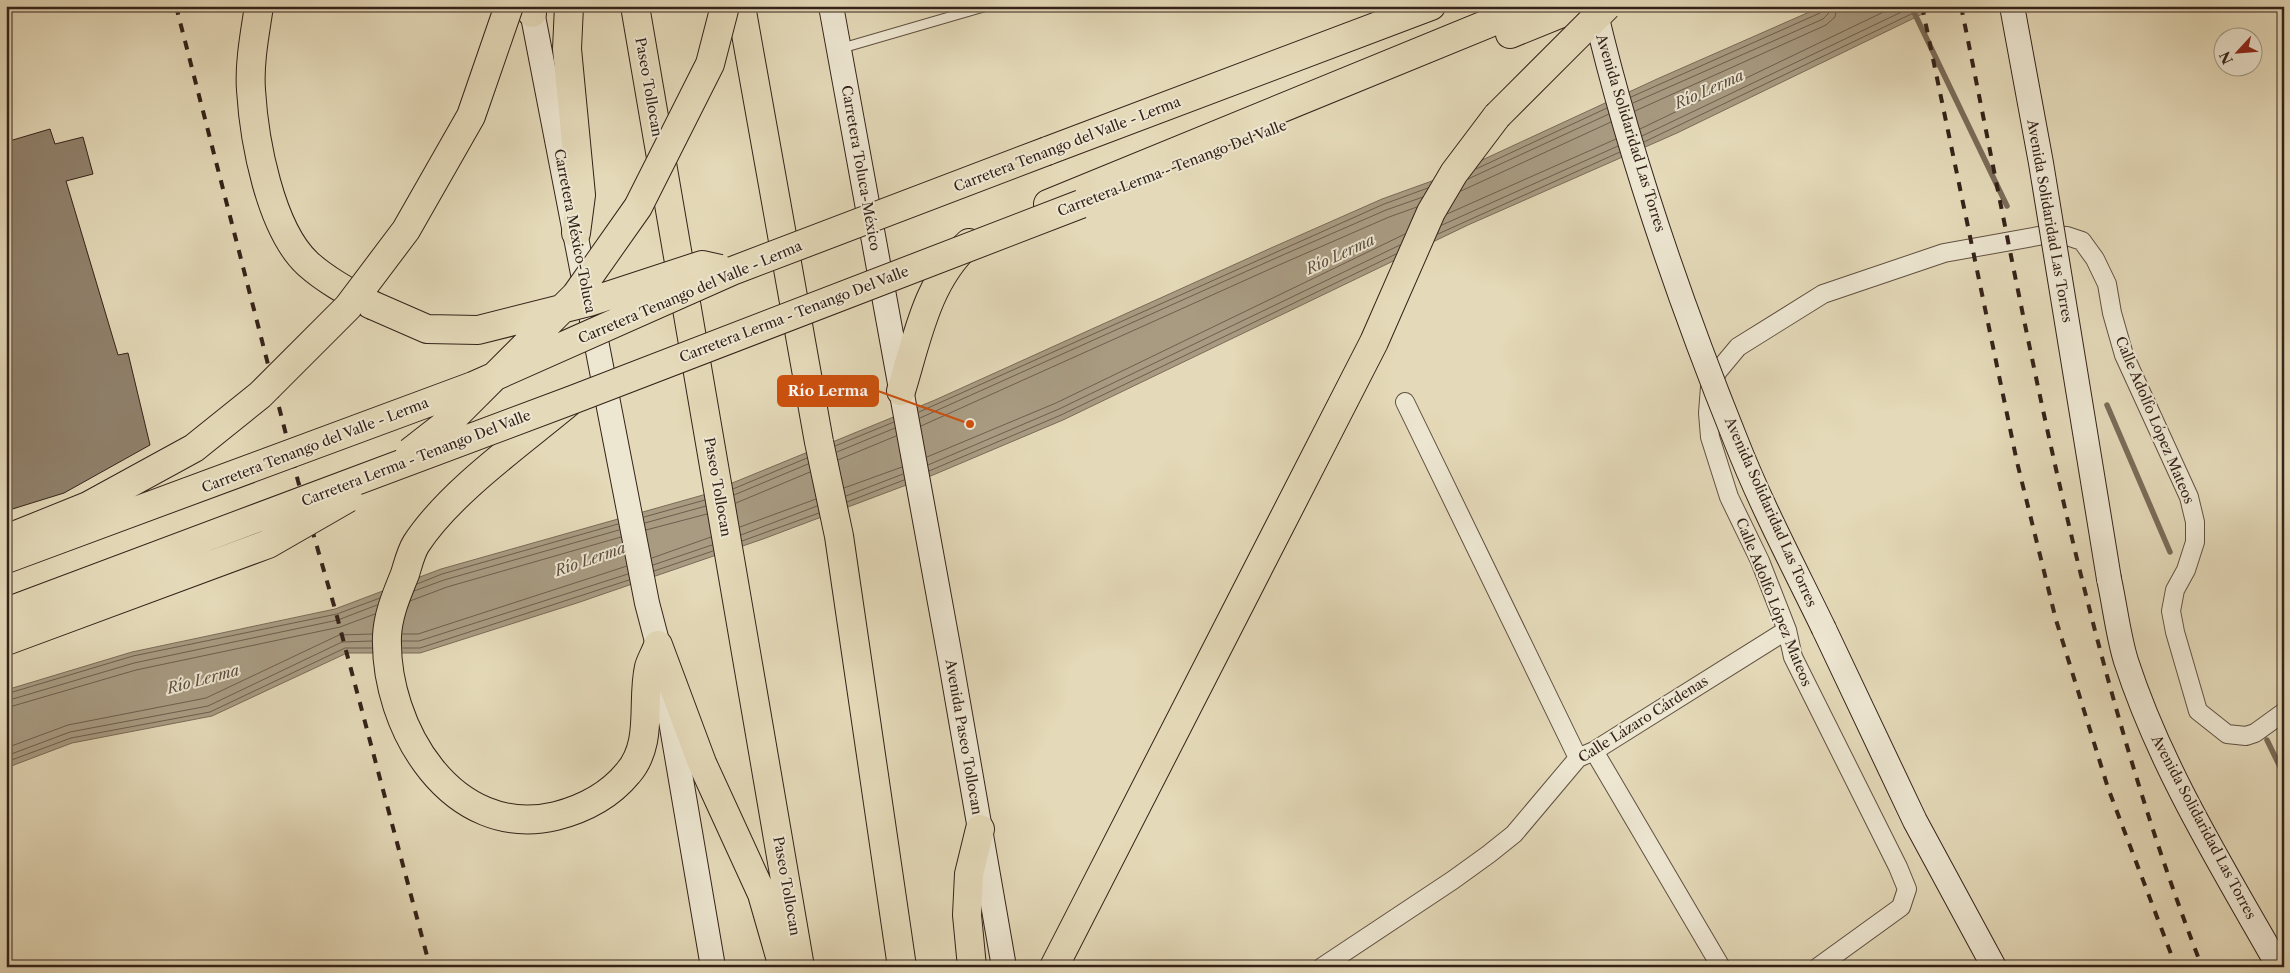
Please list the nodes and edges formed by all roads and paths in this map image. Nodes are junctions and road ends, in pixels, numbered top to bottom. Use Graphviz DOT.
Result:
graph roads {
  1 [pos="259,6"];
  2 [pos="569,6"];
  3 [pos="635,6"];
  4 [pos="725,6"];
  5 [pos="741,6"];
  6 [pos="831,6"];
  7 [pos="987,6"];
  8 [pos="1431,6"];
  9 [pos="1531,6"];
  10 [pos="1579,6"];
  11 [pos="1594,6"];
  12 [pos="1607,6"];
  13 [pos="2012,6"];
  14 [pos="526,8"];
  15 [pos="839,49"];
  16 [pos="576,233"];
  17 [pos="732,271"];
  18 [pos="589,302"];
  19 [pos="902,398"];
  20 [pos="572,400"];
  21 [pos="1405,402"];
  22 [pos="922,508"];
  23 [pos="6,539"];
  24 [pos="6,559"];
  25 [pos="6,612"];
  26 [pos="1787,630"];
  27 [pos="6,641"];
  28 [pos="658,644"];
  29 [pos="2284,712"];
  30 [pos="1594,751"];
  31 [pos="1578,758"];
  32 [pos="980,829"];
  33 [pos="713,967"];
  34 [pos="784,967"];
  35 [pos="800,967"];
  36 [pos="902,967"];
  37 [pos="972,967"];
  38 [pos="1004,967"];
  39 [pos="1054,967"];
  40 [pos="1322,967"];
  41 [pos="1721,967"];
  42 [pos="1818,967"];
  43 [pos="1994,967"];
  44 [pos="2279,967"];
  1 -- 18 [label="main road, bridge"];
  2 -- 16 [label="main road"];
  3 -- 35 [label="main road, Paseo Tollocan"];
  4 -- 27 [label="main road, bridge"];
  5 -- 36 [label="main road"];
  6 -- 15 [label="main road, Carretera Toluca-México"];
  7 -- 15 [label="lane"];
  8 -- 17 [label="main road, Carretera Tenango del Valle - Lerma, bridge"];
  9 -- 19 [label="main road"];
  10 -- 20 [label="main road, Carretera Lerma - Tenango Del Valle, bridge"];
  11 -- 43 [label="main road, Avenida Solidaridad Las Torres, bridge"];
  12 -- 39 [label="main road, bridge"];
  13 -- 44 [label="main road, Avenida Solidaridad Las Torres, bridge"];
  14 -- 16 [label="main road, Carretera México-Toluca"];
  14 -- 23 [label="main road, bridge"];
  15 -- 19 [label="main road, Carretera Toluca-México"];
  16 -- 18 [label="main road, Carretera México-Toluca, bridge"];
  17 -- 18 [label="main road, bridge"];
  17 -- 24 [label="main road, Carretera Tenango del Valle - Lerma, bridge"];
  18 -- 28 [label="main road, Carretera México-Toluca, bridge"];
  19 -- 22 [label="main road, Carretera Toluca-México"];
  20 -- 25 [label="main road, Carretera Lerma - Tenango Del Valle, bridge"];
  20 -- 28 [label="main road"];
  21 -- 31 [label="street"];
  22 -- 32 [label="main road, Avenida Paseo Tollocan"];
  26 -- 29 [label="street, Calle Adolfo López Mateos"];
  26 -- 30 [label="street, Calle Lázaro Cárdenas"];
  26 -- 42 [label="street, Calle Adolfo López Mateos"];
  28 -- 33 [label="main road"];
  28 -- 34 [label="main road"];
  30 -- 31 [label="street, Calle Lázaro Cárdenas"];
  30 -- 41 [label="street"];
  31 -- 40 [label="street, Calle Lázaro Cárdenas"];
  32 -- 37 [label="main road"];
  32 -- 38 [label="main road, Avenida Paseo Tollocan"];
}
